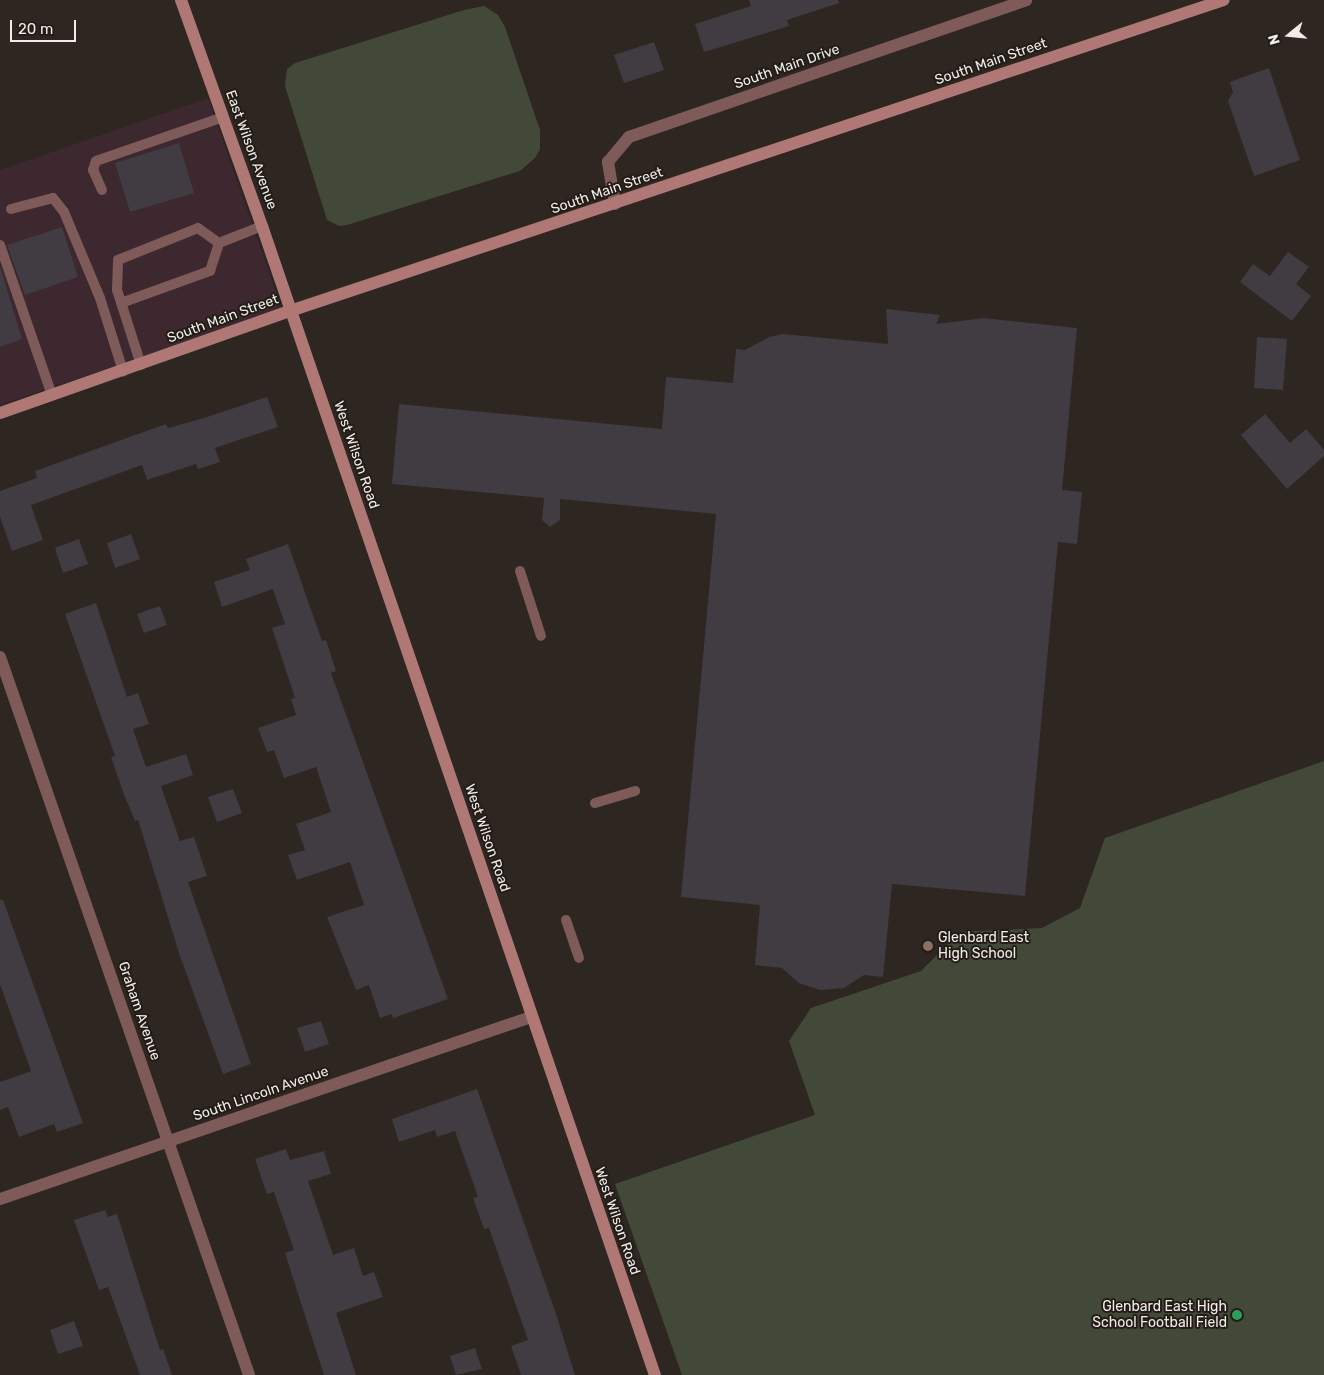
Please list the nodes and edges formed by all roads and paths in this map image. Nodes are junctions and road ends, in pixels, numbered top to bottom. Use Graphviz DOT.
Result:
graph roads {
  1 [pos="181,0"];
  2 [pos="1026,0"];
  3 [pos="1224,0"];
  4 [pos="223,117"];
  5 [pos="102,190"];
  6 [pos="615,204"];
  7 [pos="11,208"];
  8 [pos="262,226"];
  9 [pos="219,243"];
  10 [pos="0,245"];
  11 [pos="121,303"];
  12 [pos="290,311"];
  13 [pos="141,365"];
  14 [pos="123,371"];
  15 [pos="52,395"];
  16 [pos="0,413"];
  17 [pos="520,571"];
  18 [pos="541,636"];
  19 [pos="0,657"];
  20 [pos="634,791"];
  21 [pos="595,803"];
  22 [pos="566,920"];
  23 [pos="579,958"];
  24 [pos="531,1017"];
  25 [pos="168,1142"];
  26 [pos="0,1199"];
  27 [pos="249,1375"];
  28 [pos="655,1375"];
  1 -- 4 [label="street, East Wilson Avenue"];
  2 -- 6 [label="street, South Main Drive"];
  3 -- 6 [label="street, South Main Street"];
  4 -- 5 [label="lane"];
  4 -- 8 [label="street, East Wilson Avenue"];
  6 -- 12 [label="street, South Main Street"];
  7 -- 14 [label="lane"];
  8 -- 9 [label="lane"];
  8 -- 12 [label="street, East Wilson Avenue"];
  9 -- 11 [label="lane"];
  9 -- 11 [label="lane"];
  10 -- 15 [label="lane"];
  11 -- 13 [label="lane"];
  12 -- 13 [label="street, South Main Street"];
  12 -- 24 [label="street, West Wilson Road"];
  13 -- 14 [label="street, South Main Street"];
  14 -- 15 [label="street, South Main Street"];
  15 -- 16 [label="street, South Main Street"];
  17 -- 18 [label="lane"];
  19 -- 25 [label="street, Graham Avenue"];
  20 -- 21 [label="lane"];
  22 -- 23 [label="lane"];
  24 -- 25 [label="street, South Lincoln Avenue"];
  24 -- 28 [label="street, West Wilson Road"];
  25 -- 26 [label="street, South Lincoln Avenue"];
  25 -- 27 [label="street, Graham Avenue"];
}
